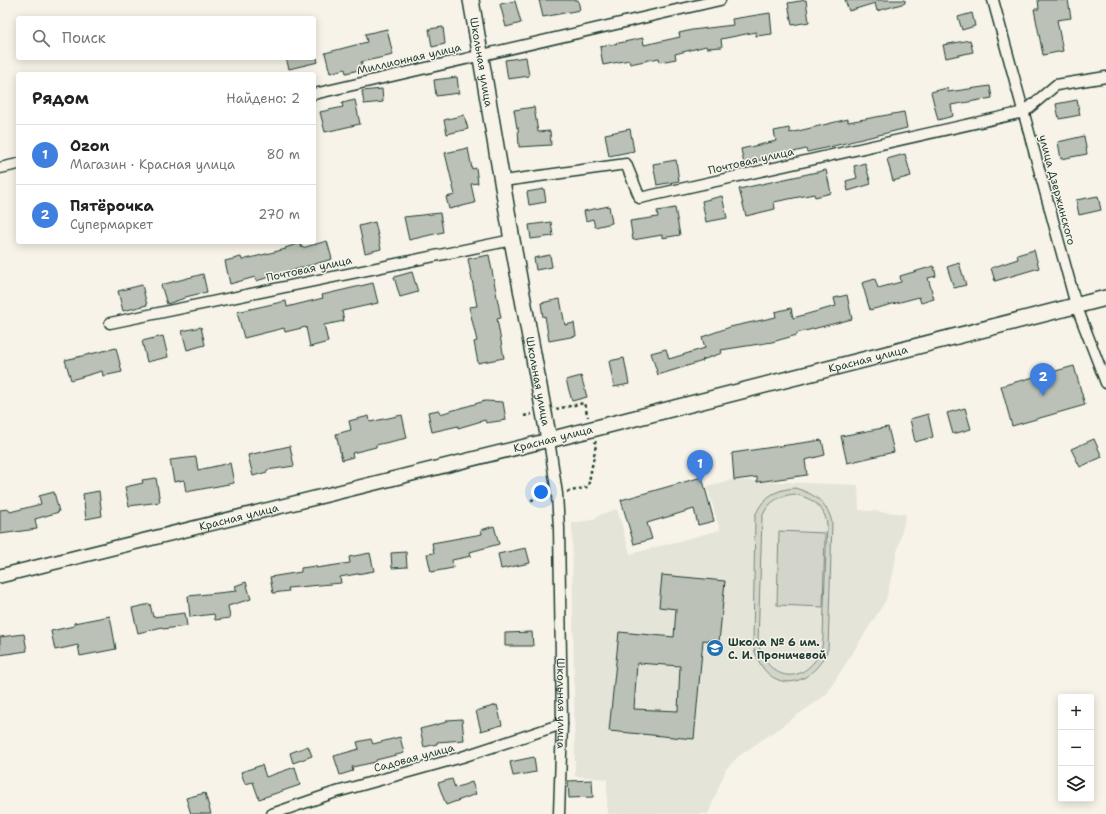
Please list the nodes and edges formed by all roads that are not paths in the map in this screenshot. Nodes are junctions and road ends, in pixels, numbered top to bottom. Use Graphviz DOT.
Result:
graph roads {
  1 [pos="471,0"];
  2 [pos="720,0"];
  3 [pos="993,0"];
  4 [pos="480,55"];
  5 [pos="1106,77"];
  6 [pos="316,94"];
  7 [pos="1024,112"];
  8 [pos="16,164"];
  9 [pos="0,168"];
  10 [pos="503,181"];
  11 [pos="512,240"];
  12 [pos="1106,298"];
  13 [pos="1076,305"];
  14 [pos="110,323"];
  15 [pos="1106,383"];
  16 [pos="549,440"];
  17 [pos="0,576"];
  18 [pos="562,724"];
  19 [pos="272,814"];
  20 [pos="559,814"];
  1 -- 4 [label="main road, Школьная улица"];
  2 -- 4 [label="street, Миллионная улица"];
  3 -- 7 [label="street, улица Дзержинского"];
  4 -- 6 [label="street, Миллионная улица"];
  4 -- 10 [label="main road, Школьная улица"];
  5 -- 7 [label="street"];
  7 -- 10 [label="street, Почтовая улица"];
  7 -- 13 [label="street, улица Дзержинского"];
  8 -- 9 [label="street"];
  10 -- 11 [label="main road, Школьная улица"];
  11 -- 14 [label="street, Почтовая улица"];
  11 -- 16 [label="main road, Школьная улица"];
  12 -- 13 [label="main road, Красная улица"];
  13 -- 15 [label="street, улица Дзержинского"];
  13 -- 16 [label="main road, Красная улица"];
  16 -- 17 [label="street, Красная улица"];
  16 -- 18 [label="street, Школьная улица"];
  18 -- 19 [label="street, Садовая улица"];
  18 -- 20 [label="street, Школьная улица"];
}
